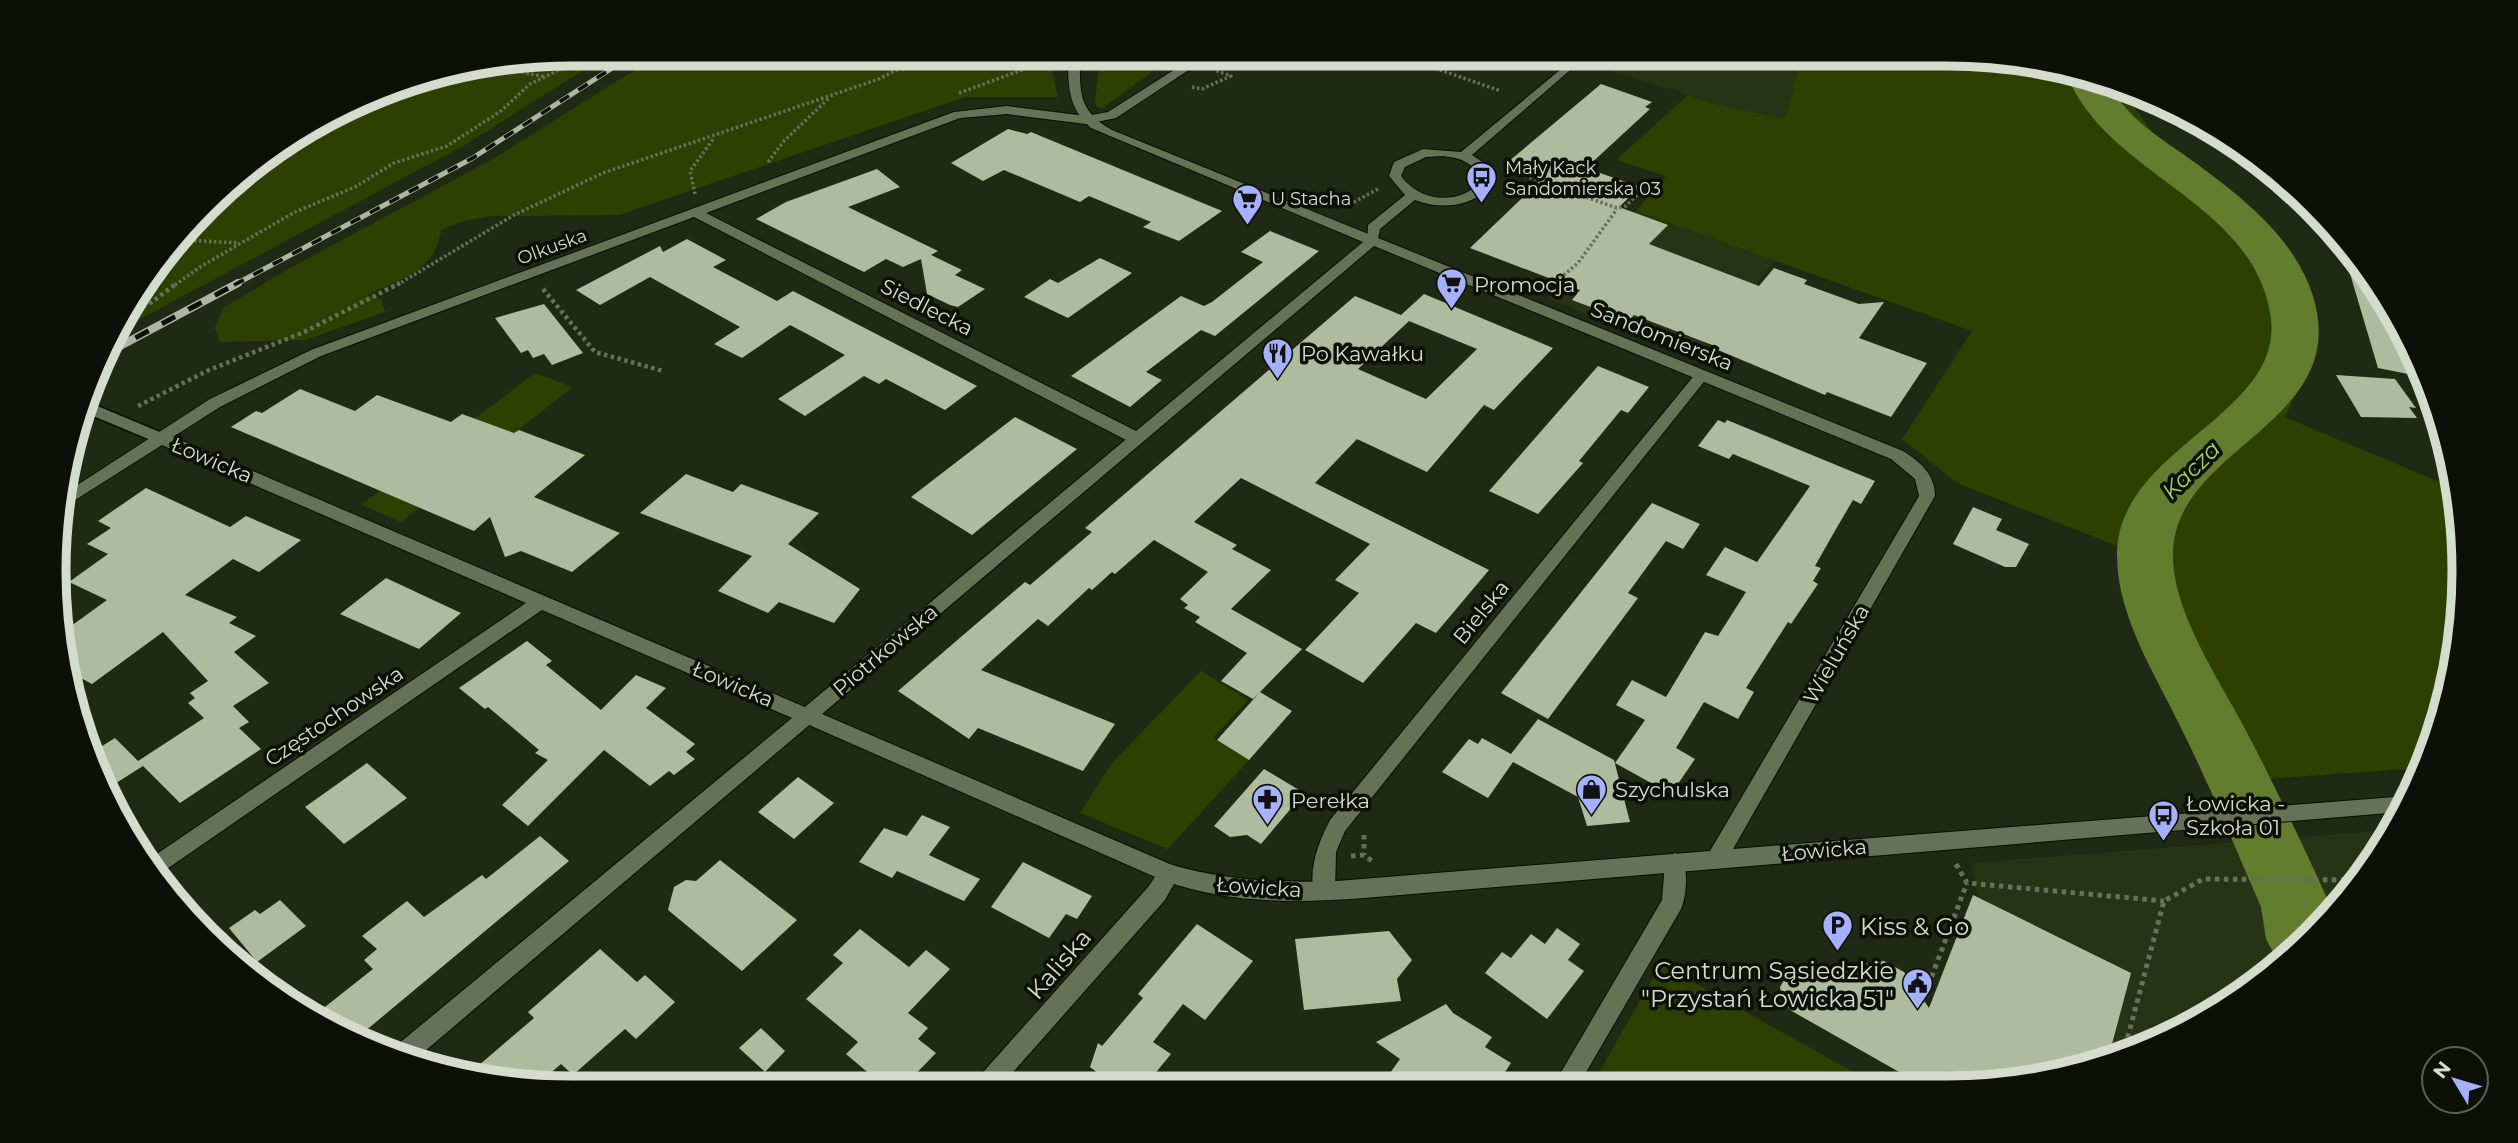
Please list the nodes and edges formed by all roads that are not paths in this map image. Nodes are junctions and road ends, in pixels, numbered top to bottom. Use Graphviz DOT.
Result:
graph roads {
  1 [pos="1074,66"];
  2 [pos="1189,66"];
  3 [pos="1568,66"];
  4 [pos="1086,120"];
  5 [pos="1463,156"];
  6 [pos="1413,195"];
  7 [pos="698,214"];
  8 [pos="1372,241"];
  9 [pos="1702,375"];
  10 [pos="93,410"];
  11 [pos="160,438"];
  12 [pos="1136,438"];
  13 [pos="1897,455"];
  14 [pos="73,495"];
  15 [pos="540,602"];
  16 [pos="807,716"];
  17 [pos="2395,804"];
  18 [pos="1716,859"];
  19 [pos="1675,862"];
  20 [pos="160,863"];
  21 [pos="1169,873"];
  22 [pos="1324,890"];
  23 [pos="409,1050"];
  24 [pos="995,1076"];
  25 [pos="1571,1076"];
  1 -- 4 [label="street"];
  2 -- 4 [label="street"];
  3 -- 5 [label="street"];
  4 -- 7 [label="street, Olkuska"];
  4 -- 8 [label="street, Sandomierska"];
  5 -- 6 [label="street"];
  5 -- 6 [label="street"];
  6 -- 8 [label="street"];
  7 -- 11 [label="street, Olkuska"];
  7 -- 12 [label="street, Siedlecka"];
  8 -- 9 [label="street, Sandomierska"];
  8 -- 12 [label="street, Piotrkowska"];
  9 -- 13 [label="street, Sandomierska"];
  9 -- 22 [label="street, Bielska"];
  10 -- 11 [label="lane"];
  11 -- 14 [label="street, Olkuska"];
  11 -- 15 [label="street, Łowicka"];
  12 -- 16 [label="street, Piotrkowska"];
  13 -- 18 [label="street, Wieluńska"];
  15 -- 16 [label="street, Łowicka"];
  15 -- 20 [label="street, Częstochowska"];
  16 -- 21 [label="street, Łowicka"];
  16 -- 23 [label="street, Piotrkowska"];
  17 -- 18 [label="street, Łowicka"];
  18 -- 19 [label="street, Łowicka"];
  19 -- 22 [label="street, Łowicka"];
  19 -- 25 [label="street"];
  21 -- 22 [label="street, Łowicka"];
  21 -- 24 [label="street, Kaliska"];
}
